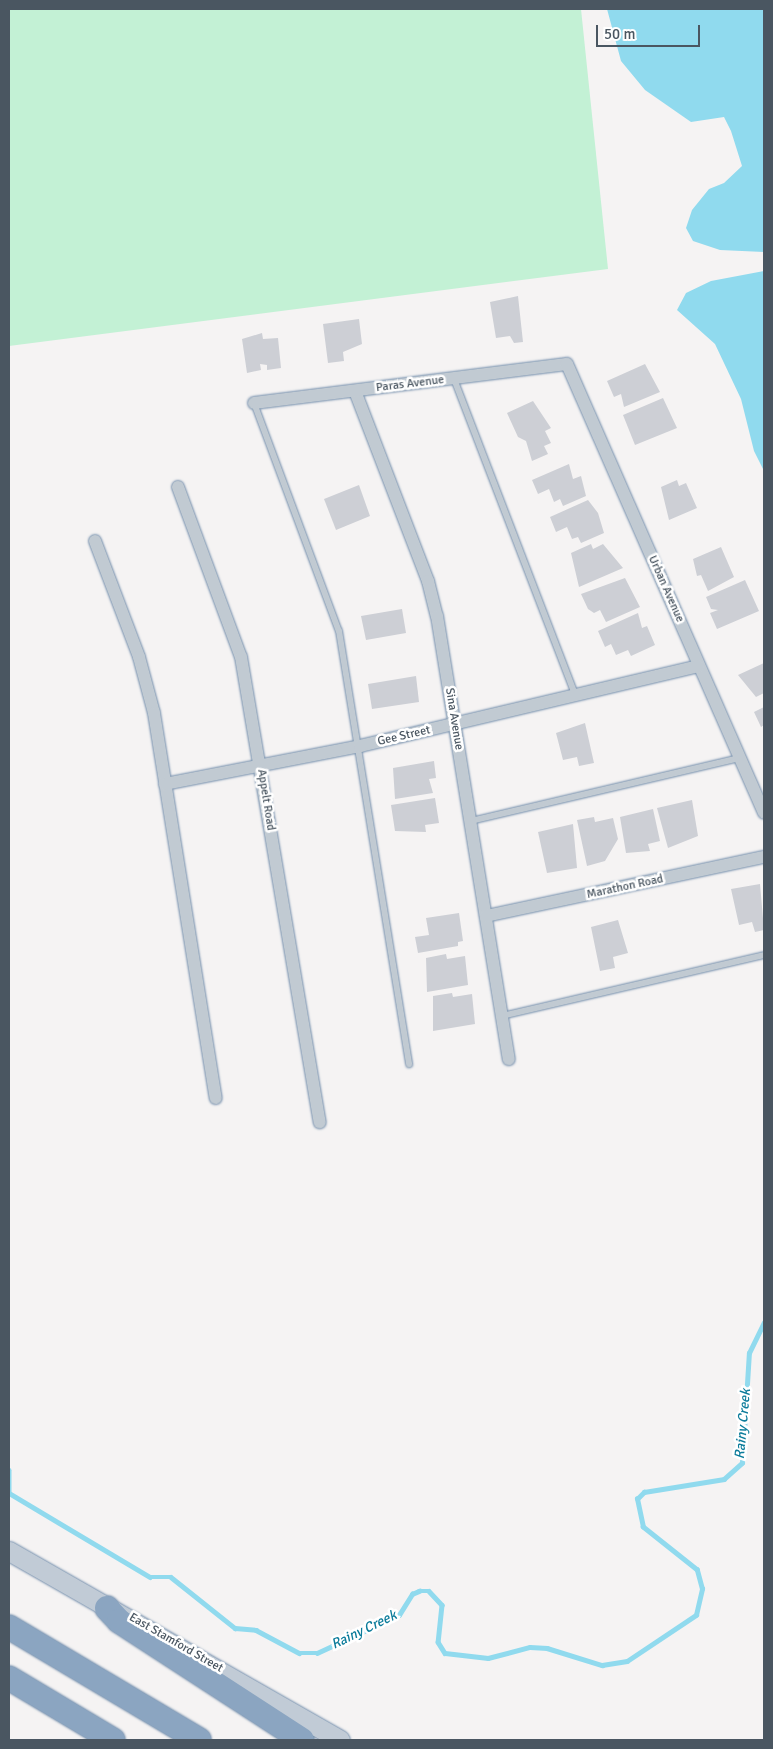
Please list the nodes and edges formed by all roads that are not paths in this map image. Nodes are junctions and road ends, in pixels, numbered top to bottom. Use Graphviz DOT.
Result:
graph roads {
  1 [pos="567,364"];
  2 [pos="454,378"];
  3 [pos="355,391"];
  4 [pos="254,403"];
  5 [pos="178,487"];
  6 [pos="95,541"];
  7 [pos="699,666"];
  8 [pos="575,695"];
  9 [pos="455,724"];
  10 [pos="360,746"];
  11 [pos="740,758"];
  12 [pos="260,766"];
  13 [pos="165,784"];
  14 [pos="764,813"];
  15 [pos="471,822"];
  16 [pos="764,858"];
  17 [pos="486,916"];
  18 [pos="764,955"];
  19 [pos="502,1016"];
  20 [pos="509,1059"];
  21 [pos="409,1064"];
  22 [pos="216,1098"];
  23 [pos="320,1122"];
  24 [pos="9,1551"];
  25 [pos="107,1608"];
  26 [pos="9,1627"];
  27 [pos="9,1678"];
  28 [pos="113,1740"];
  29 [pos="199,1740"];
  30 [pos="302,1740"];
  31 [pos="340,1740"];
  1 -- 2 [label="street, Paras Avenue"];
  1 -- 7 [label="street, Urban Avenue"];
  2 -- 3 [label="street, Paras Avenue"];
  2 -- 8 [label="lane"];
  3 -- 4 [label="street, Paras Avenue"];
  3 -- 9 [label="street, Sina Avenue"];
  4 -- 10 [label="lane"];
  5 -- 12 [label="street, Appelt Road"];
  6 -- 13 [label="street"];
  7 -- 8 [label="street, Gee Street"];
  7 -- 11 [label="street, Urban Avenue"];
  8 -- 9 [label="street, Gee Street"];
  9 -- 10 [label="street, Gee Street"];
  9 -- 15 [label="street, Sina Avenue"];
  10 -- 12 [label="street, Gee Street"];
  10 -- 21 [label="lane"];
  11 -- 14 [label="street, Urban Avenue"];
  11 -- 15 [label="lane"];
  12 -- 13 [label="street, Gee Street"];
  12 -- 23 [label="street, Appelt Road"];
  13 -- 22 [label="street"];
  15 -- 17 [label="street, Sina Avenue"];
  16 -- 17 [label="street, Marathon Road"];
  17 -- 19 [label="street, Sina Avenue"];
  18 -- 19 [label="lane"];
  19 -- 20 [label="street, Sina Avenue"];
  24 -- 25 [label="main road, East Stamford Street"];
  25 -- 30 [label="highway"];
  25 -- 31 [label="main road, East Stamford Street"];
  26 -- 29 [label="highway"];
  27 -- 28 [label="highway"];
}
